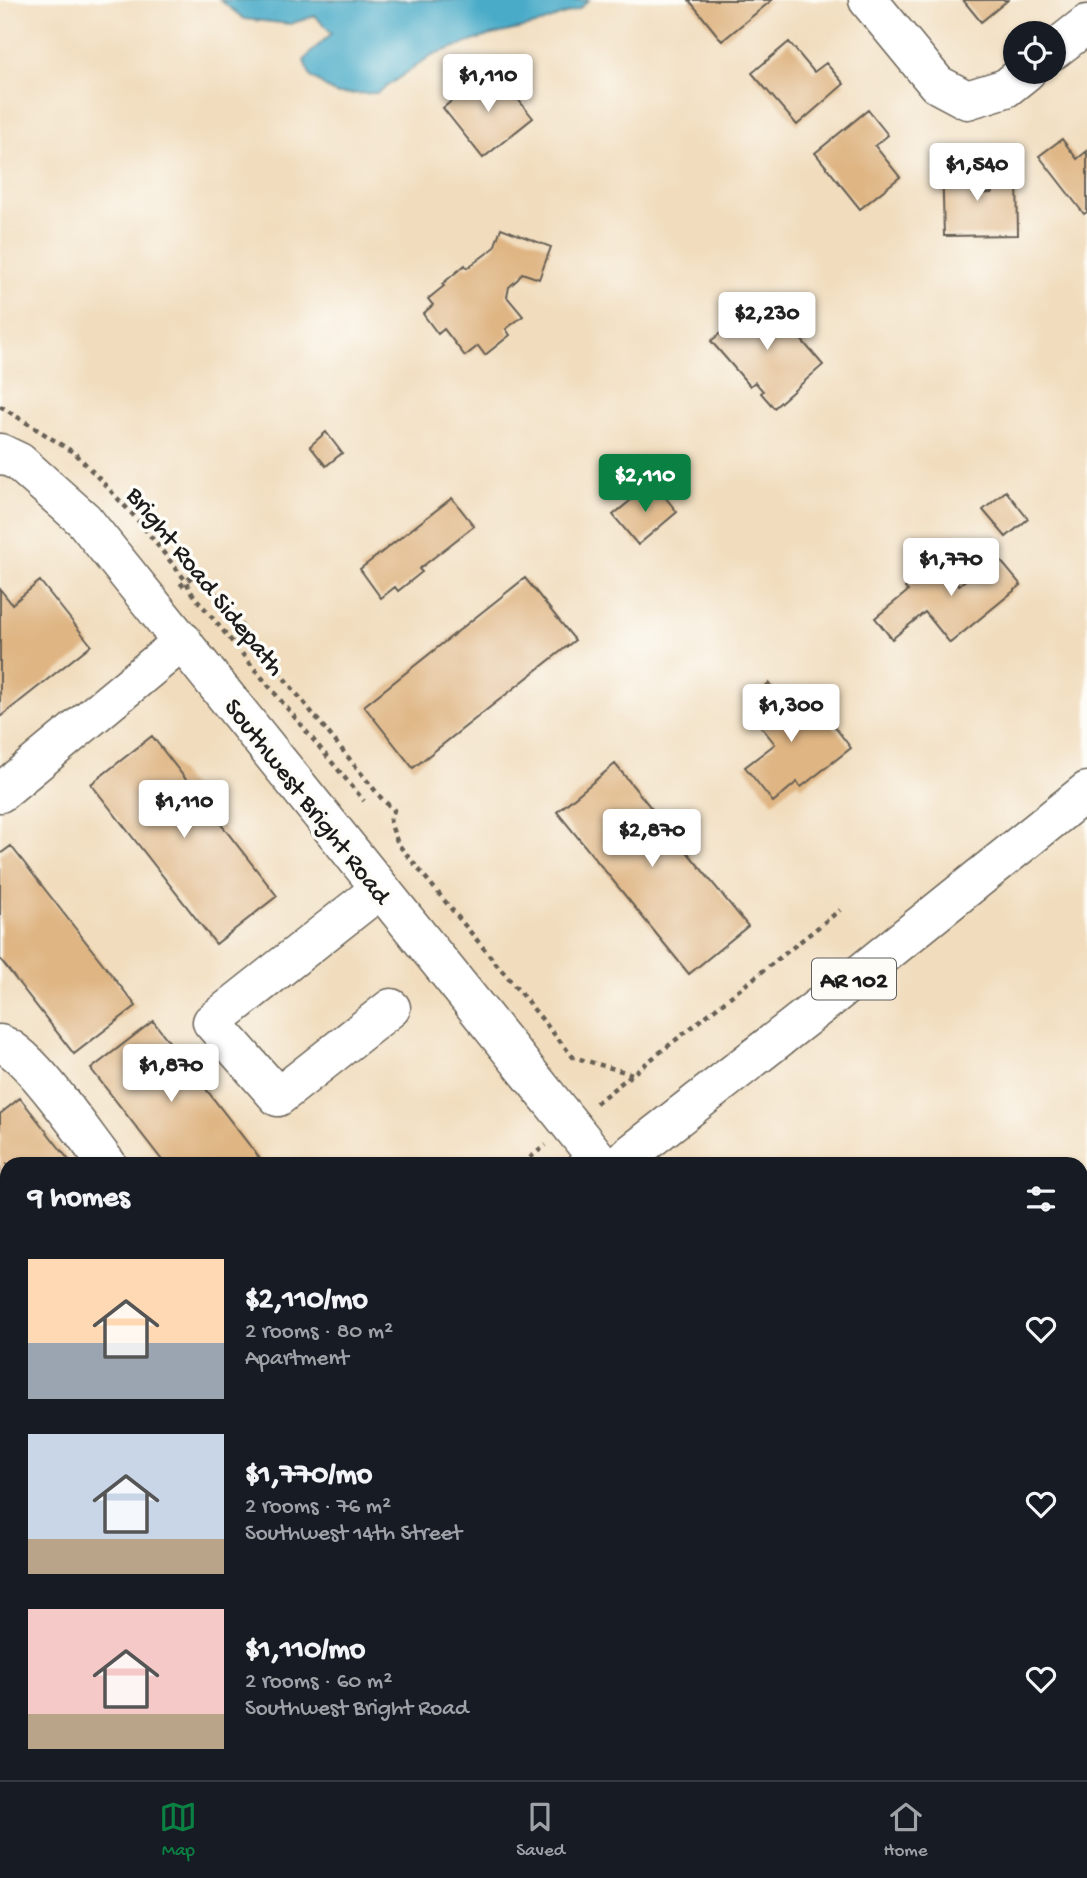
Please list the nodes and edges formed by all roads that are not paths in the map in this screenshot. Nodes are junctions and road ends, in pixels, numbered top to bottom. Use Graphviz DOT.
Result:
graph roads {
  1 [pos="868,0"];
  2 [pos="1087,24"];
  3 [pos="1066,41"];
  4 [pos="1011,84"];
  5 [pos="0,453"];
  6 [pos="183,642"];
  7 [pos="1087,791"];
  8 [pos="0,793"];
  9 [pos="380,889"];
  10 [pos="391,1008"];
  11 [pos="0,1044"];
  12 [pos="102,1157"];
  13 [pos="596,1157"];
  14 [pos="627,1157"];
  1 -- 4 [label="street"];
  2 -- 3 [label="street"];
  5 -- 6 [label="street, Southwest Bright Road"];
  6 -- 8 [label="street"];
  6 -- 9 [label="street, Southwest Bright Road"];
  7 -- 14 [label="street, AR 102"];
  9 -- 10 [label="street"];
  9 -- 13 [label="street, Southwest Bright Road"];
  11 -- 12 [label="street"];
}
